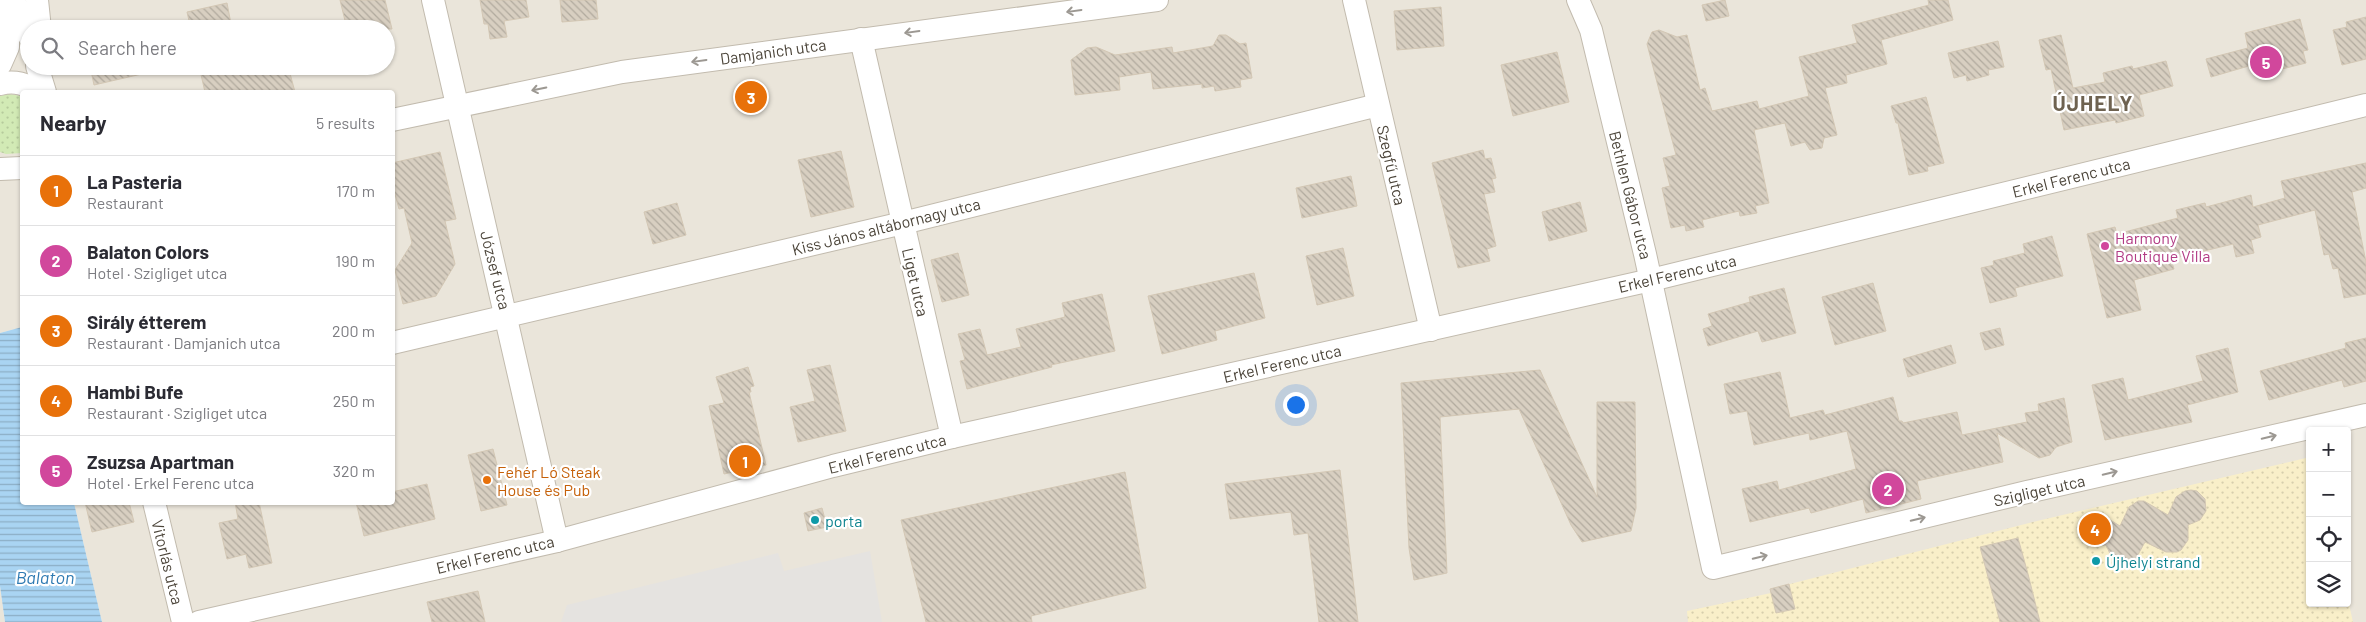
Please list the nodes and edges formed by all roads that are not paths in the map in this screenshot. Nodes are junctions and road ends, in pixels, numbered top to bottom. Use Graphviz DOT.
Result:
graph roads {
  1 [pos="8,0"];
  2 [pos="13,0"];
  3 [pos="37,0"];
  4 [pos="433,0"];
  5 [pos="1156,0"];
  6 [pos="1354,0"];
  7 [pos="1578,0"];
  8 [pos="24,20"];
  9 [pos="39,20"];
  10 [pos="861,39"];
  11 [pos="0,65"];
  12 [pos="40,75"];
  13 [pos="0,84"];
  14 [pos="35,90"];
  15 [pos="44,90"];
  16 [pos="1378,105"];
  17 [pos="2366,105"];
  18 [pos="456,107"];
  19 [pos="395,119"];
  20 [pos="0,168"];
  21 [pos="20,168"];
  22 [pos="902,223"];
  23 [pos="1651,280"];
  24 [pos="507,317"];
  25 [pos="1432,330"];
  26 [pos="395,342"];
  27 [pos="2366,414"];
  28 [pos="952,436"];
  29 [pos="155,505"];
  30 [pos="557,540"];
  31 [pos="1713,568"];
  32 [pos="183,622"];
  33 [pos="199,622"];
  1 -- 11 [label="street"];
  2 -- 8 [label="street"];
  3 -- 9 [label="street"];
  4 -- 18 [label="street, József utca"];
  5 -- 10 [label="street, Damjanich utca, one-way"];
  6 -- 16 [label="street, Szegfű utca"];
  7 -- 23 [label="street, Bethlen Gábor utca"];
  10 -- 18 [label="street, Damjanich utca, one-way"];
  10 -- 22 [label="street, Liget utca"];
  12 -- 15 [label="street"];
  13 -- 14 [label="street"];
  16 -- 22 [label="street, Kiss János altábornagy utca"];
  16 -- 25 [label="street, Szegfű utca"];
  17 -- 23 [label="street, Erkel Ferenc utca"];
  18 -- 19 [label="street, Damjanich utca"];
  18 -- 24 [label="street, József utca"];
  20 -- 21 [label="street"];
  22 -- 24 [label="street, Kiss János altábornagy utca"];
  22 -- 28 [label="street, Liget utca"];
  23 -- 25 [label="street, Erkel Ferenc utca"];
  23 -- 31 [label="street, Bethlen Gábor utca"];
  24 -- 26 [label="street, Kiss János altábornagy utca"];
  24 -- 30 [label="street, József utca"];
  25 -- 28 [label="street, Erkel Ferenc utca"];
  31 -- 27 [label="street, Szigliget utca, one-way"];
  28 -- 30 [label="street, Erkel Ferenc utca"];
  29 -- 32 [label="street, Vitorlás utca"];
  30 -- 33 [label="street, Erkel Ferenc utca"];
}
